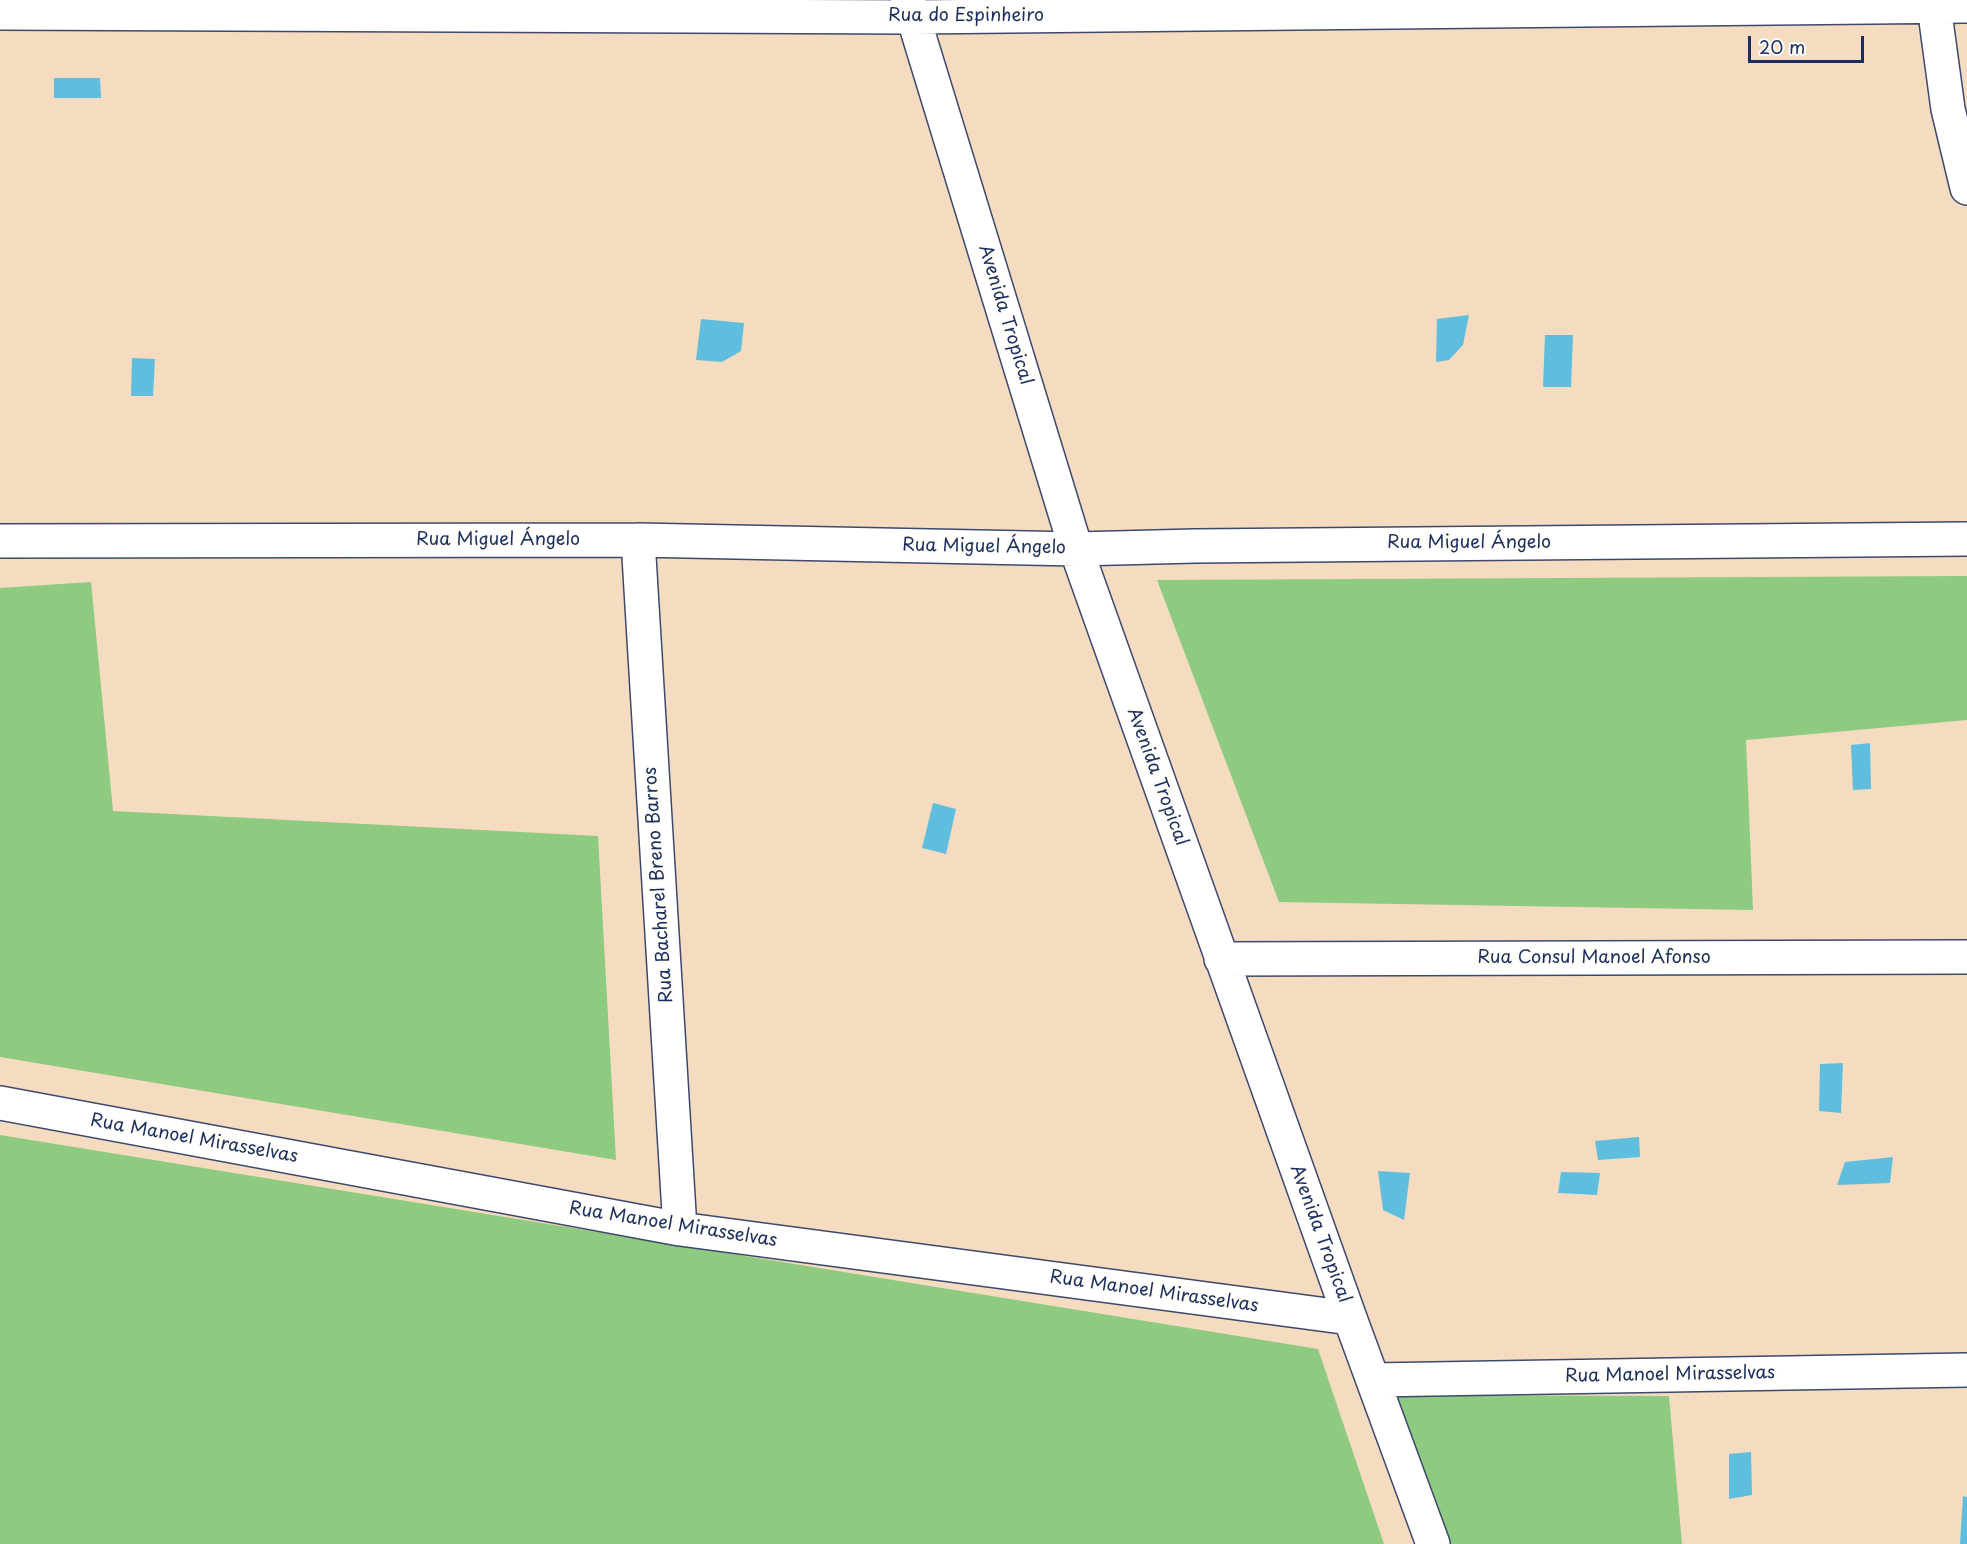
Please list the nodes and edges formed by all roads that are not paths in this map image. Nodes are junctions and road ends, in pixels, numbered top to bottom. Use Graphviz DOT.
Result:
graph roads {
  1 [pos="1934,6"];
  2 [pos="1967,6"];
  3 [pos="911,9"];
  4 [pos="0,13"];
  5 [pos="1967,188"];
  6 [pos="1963,533"];
  7 [pos="638,540"];
  8 [pos="0,542"];
  9 [pos="1076,549"];
  10 [pos="1967,957"];
  11 [pos="1221,959"];
  12 [pos="0,1103"];
  13 [pos="681,1229"];
  14 [pos="1350,1318"];
  15 [pos="1967,1370"];
  16 [pos="1373,1380"];
  17 [pos="1433,1544"];
  1 -- 2 [label="street, Rua do Espinheiro"];
  1 -- 3 [label="street, Rua do Espinheiro"];
  1 -- 5 [label="street"];
  3 -- 4 [label="street, Rua do Espinheiro"];
  3 -- 9 [label="street, Avenida Tropical"];
  6 -- 9 [label="street, Rua Miguel Ángelo"];
  7 -- 8 [label="street, Rua Miguel Ángelo"];
  7 -- 9 [label="street, Rua Miguel Ángelo"];
  7 -- 13 [label="street, Rua Bacharel Breno Barros"];
  9 -- 11 [label="street, Avenida Tropical"];
  10 -- 11 [label="street, Rua Consul Manoel Afonso"];
  11 -- 14 [label="street, Avenida Tropical"];
  12 -- 13 [label="street, Rua Manoel Mirasselvas"];
  13 -- 14 [label="street, Rua Manoel Mirasselvas"];
  14 -- 16 [label="street, Avenida Tropical"];
  15 -- 16 [label="street, Rua Manoel Mirasselvas"];
  16 -- 17 [label="street, Avenida Tropical"];
}
